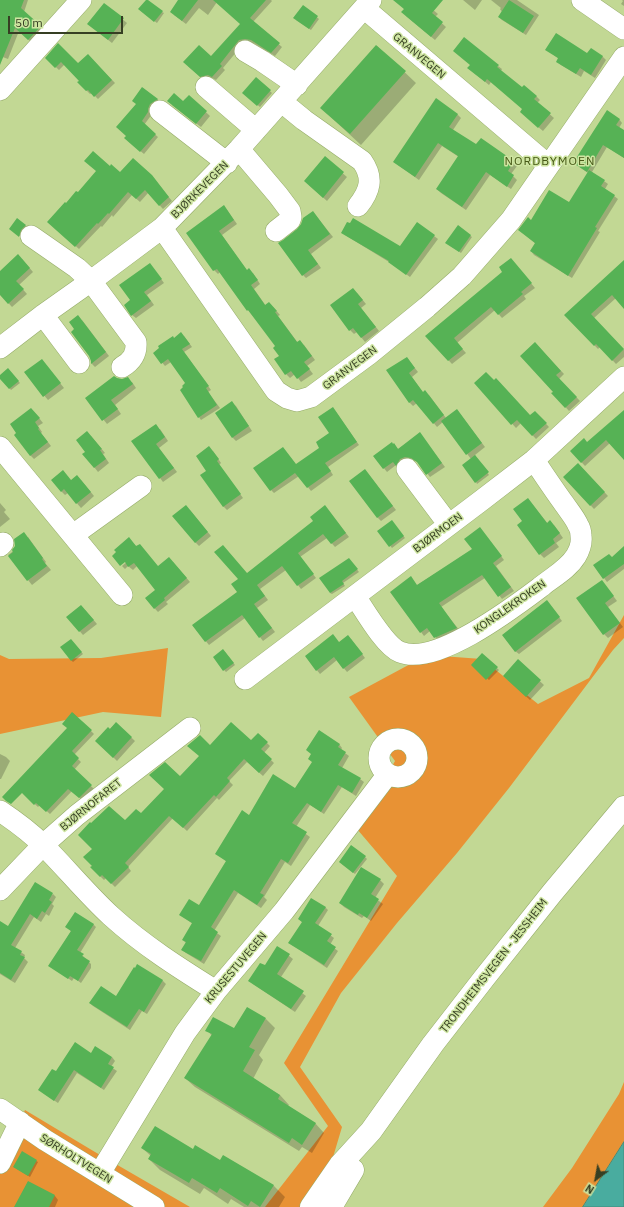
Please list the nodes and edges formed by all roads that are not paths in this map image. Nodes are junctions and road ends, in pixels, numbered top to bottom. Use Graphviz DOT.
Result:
graph roads {
  1 [pos="81,0"];
  2 [pos="582,0"];
  3 [pos="367,4"];
  4 [pos="624,29"];
  5 [pos="245,51"];
  6 [pos="624,57"];
  7 [pos="297,84"];
  8 [pos="1,86"];
  9 [pos="206,87"];
  10 [pos="282,102"];
  11 [pos="160,110"];
  12 [pos="256,130"];
  13 [pos="233,156"];
  14 [pos="548,165"];
  15 [pos="358,206"];
  16 [pos="162,228"];
  17 [pos="276,231"];
  18 [pos="31,236"];
  19 [pos="91,281"];
  20 [pos="43,315"];
  21 [pos="0,348"];
  22 [pos="79,363"];
  23 [pos="122,367"];
  24 [pos="624,377"];
  25 [pos="3,457"];
  26 [pos="534,460"];
  27 [pos="406,469"];
  28 [pos="142,486"];
  29 [pos="449,525"];
  30 [pos="73,535"];
  31 [pos="122,595"];
  32 [pos="355,596"];
  33 [pos="245,679"];
  34 [pos="190,728"];
  35 [pos="388,774"];
  36 [pos="624,807"];
  37 [pos="0,811"];
  38 [pos="43,845"];
  39 [pos="0,890"];
  40 [pos="216,991"];
  41 [pos="0,1109"];
  42 [pos="20,1122"];
  43 [pos="371,1131"];
  44 [pos="0,1163"];
  45 [pos="100,1173"];
  46 [pos="154,1207"];
  47 [pos="311,1207"];
  48 [pos="331,1207"];
  1 -- 8 [label="street"];
  2 -- 4 [label="street"];
  3 -- 7 [label="street, BJØRKEVEGEN"];
  3 -- 14 [label="street, GRANVEGEN"];
  5 -- 7 [label="street"];
  6 -- 14 [label="street, GRANVEGEN"];
  7 -- 10 [label="street, BJØRKEVEGEN"];
  9 -- 12 [label="street"];
  10 -- 12 [label="street, BJØRKEVEGEN"];
  10 -- 15 [label="street"];
  11 -- 13 [label="street"];
  12 -- 13 [label="street, BJØRKEVEGEN"];
  13 -- 16 [label="street, BJØRKEVEGEN"];
  13 -- 17 [label="street"];
  14 -- 16 [label="street, GRANVEGEN"];
  16 -- 19 [label="street, BJØRKEVEGEN"];
  18 -- 19 [label="street"];
  19 -- 20 [label="street, BJØRKEVEGEN"];
  19 -- 23 [label="street"];
  20 -- 21 [label="street, BJØRKEVEGEN"];
  20 -- 22 [label="street"];
  24 -- 26 [label="street, BJØRMOEN"];
  25 -- 30 [label="street"];
  26 -- 29 [label="street, BJØRMOEN"];
  26 -- 32 [label="street, KONGLEKROKEN"];
  27 -- 29 [label="street"];
  28 -- 30 [label="street"];
  29 -- 32 [label="street, BJØRMOEN"];
  30 -- 31 [label="street"];
  32 -- 33 [label="street, BJØRMOEN"];
  34 -- 38 [label="street, BJØRNOFARET"];
  35 -- 40 [label="street, KRUSESTUVEGEN"];
  36 -- 43 [label="main road, TRONDHEIMSVEGEN - JESSHEIM"];
  37 -- 38 [label="street"];
  38 -- 39 [label="street, BJØRNOFARET"];
  38 -- 40 [label="street"];
  40 -- 45 [label="street, KRUSESTUVEGEN"];
  41 -- 42 [label="street, SØRHOLTVEGEN"];
  42 -- 44 [label="street"];
  42 -- 45 [label="street, SØRHOLTVEGEN"];
  43 -- 47 [label="main road, TRONDHEIMSVEGEN - JESSHEIM"];
  43 -- 48 [label="main road, TRONDHEIMSVEGEN - JESSHEIM"];
  45 -- 46 [label="street, SØRHOLTVEGEN"];
}
